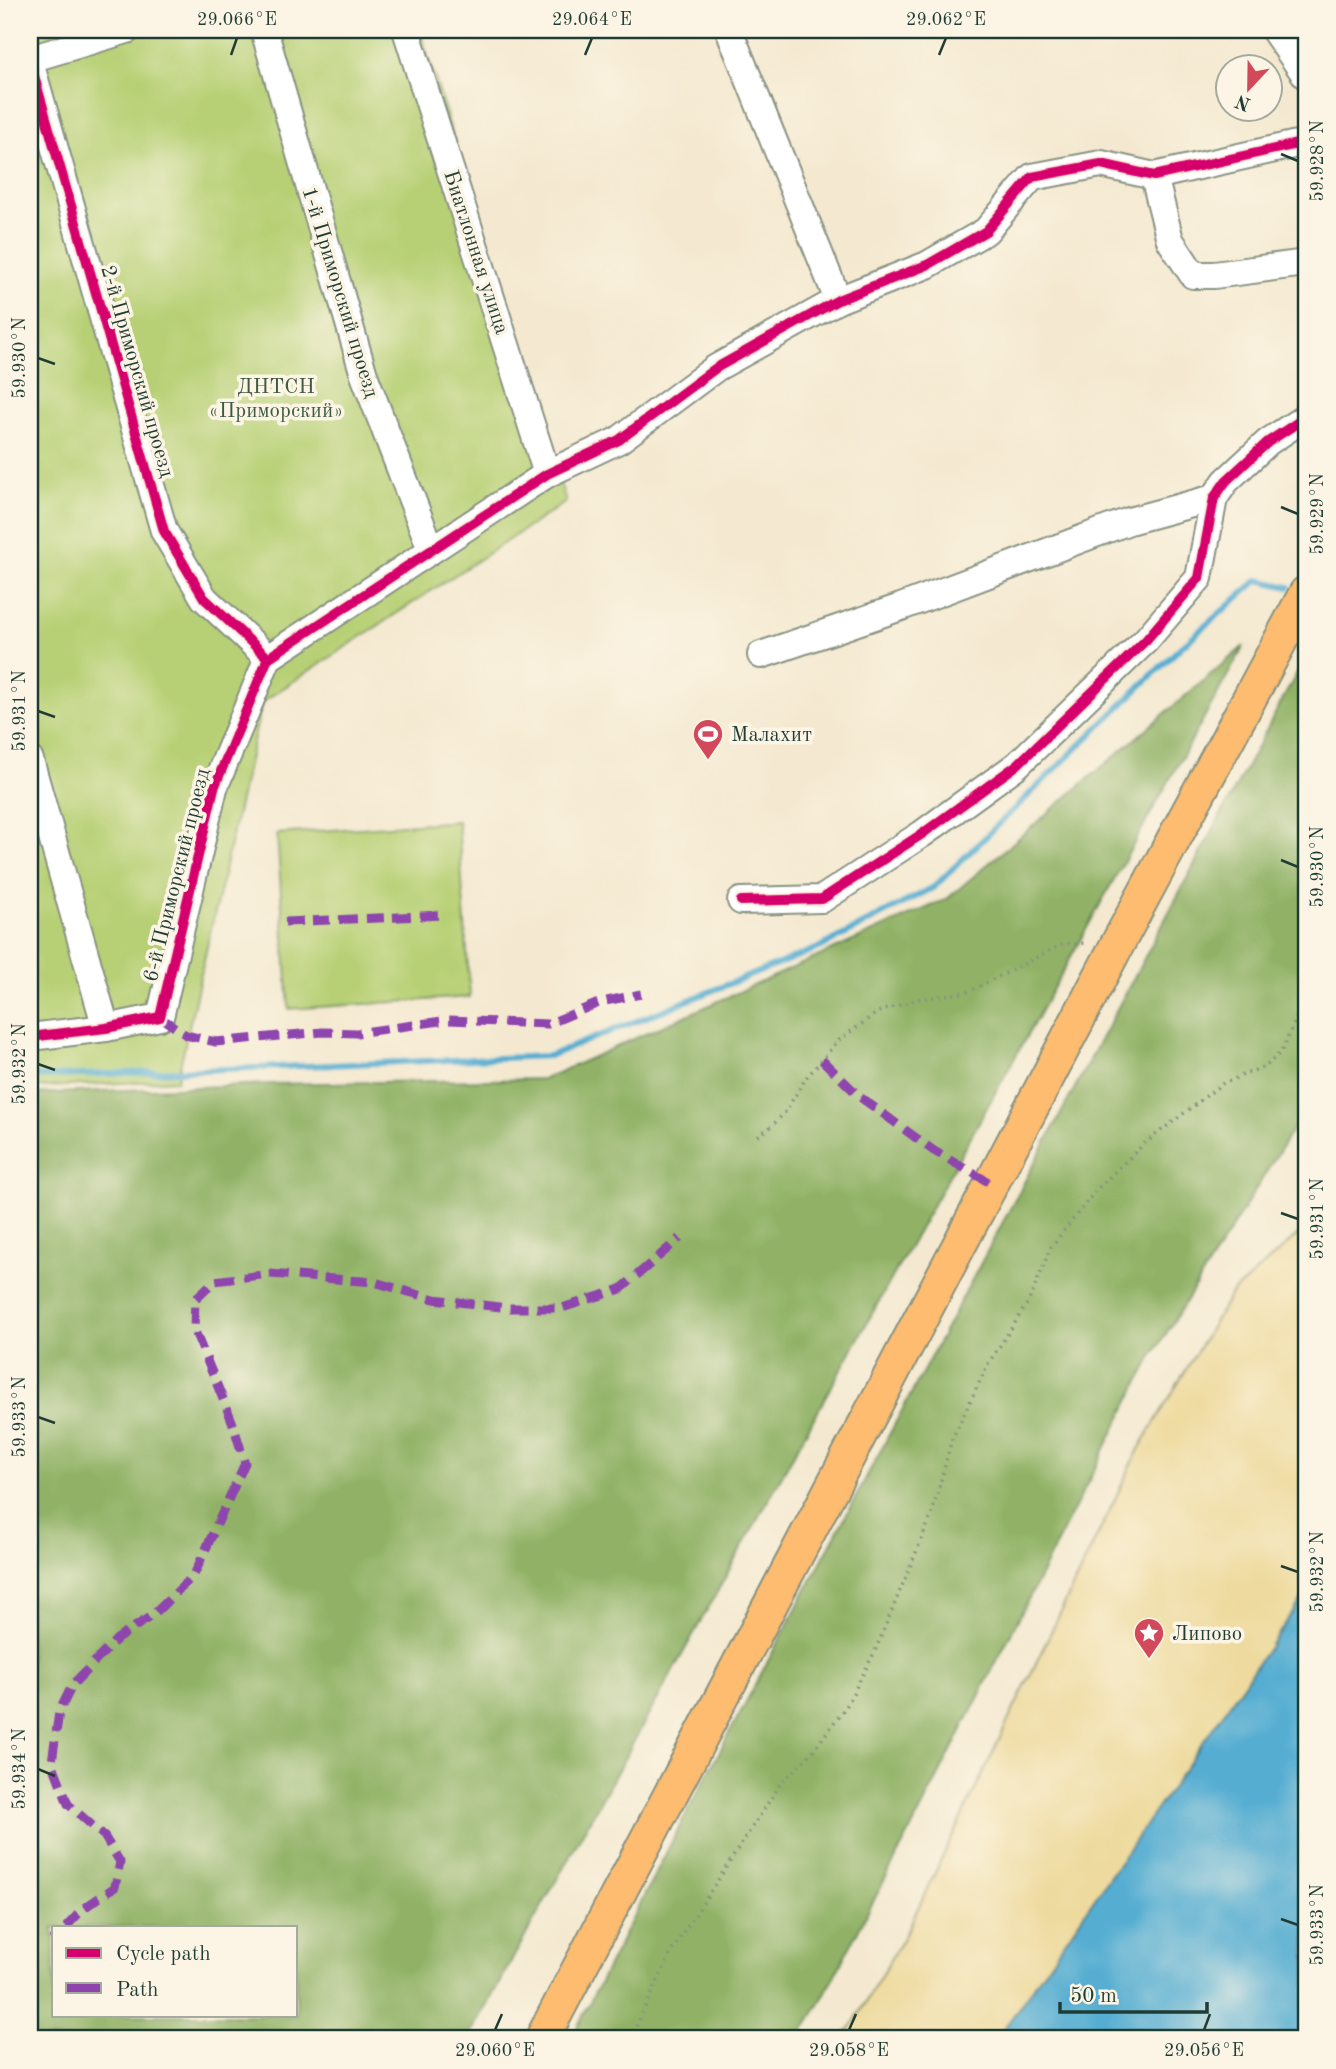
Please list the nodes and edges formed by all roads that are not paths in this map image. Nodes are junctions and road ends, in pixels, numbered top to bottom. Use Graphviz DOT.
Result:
graph roads {
  1 [pos="127,30"];
  2 [pos="264,30"];
  3 [pos="406,30"];
  4 [pos="729,30"];
  5 [pos="1274,30"];
  6 [pos="30,60"];
  7 [pos="1306,76"];
  8 [pos="1306,142"];
  9 [pos="1154,176"];
  10 [pos="1306,263"];
  11 [pos="838,300"];
  12 [pos="1306,418"];
  13 [pos="547,474"];
  14 [pos="1214,498"];
  15 [pos="431,549"];
  16 [pos="1306,593"];
  17 [pos="761,655"];
  18 [pos="268,658"];
  19 [pos="30,760"];
  20 [pos="741,901"];
  21 [pos="106,1028"];
  22 [pos="30,1037"];
  23 [pos="542,2039"];
  1 -- 6 [label="street"];
  2 -- 15 [label="street, 1-й Приморский проезд"];
  3 -- 13 [label="street, Биатлонная улица"];
  4 -- 11 [label="street"];
  5 -- 7 [label="street"];
  6 -- 18 [label="street, 2-й Приморский проезд"];
  8 -- 9 [label="street"];
  9 -- 10 [label="street"];
  9 -- 11 [label="street"];
  11 -- 13 [label="street"];
  12 -- 14 [label="street"];
  13 -- 15 [label="street"];
  14 -- 17 [label="street"];
  14 -- 20 [label="street"];
  15 -- 18 [label="street"];
  16 -- 23 [label="main road"];
  18 -- 21 [label="street, 6-й Приморский проезд"];
  19 -- 21 [label="street"];
  21 -- 22 [label="street, 6-й Приморский проезд"];
}
